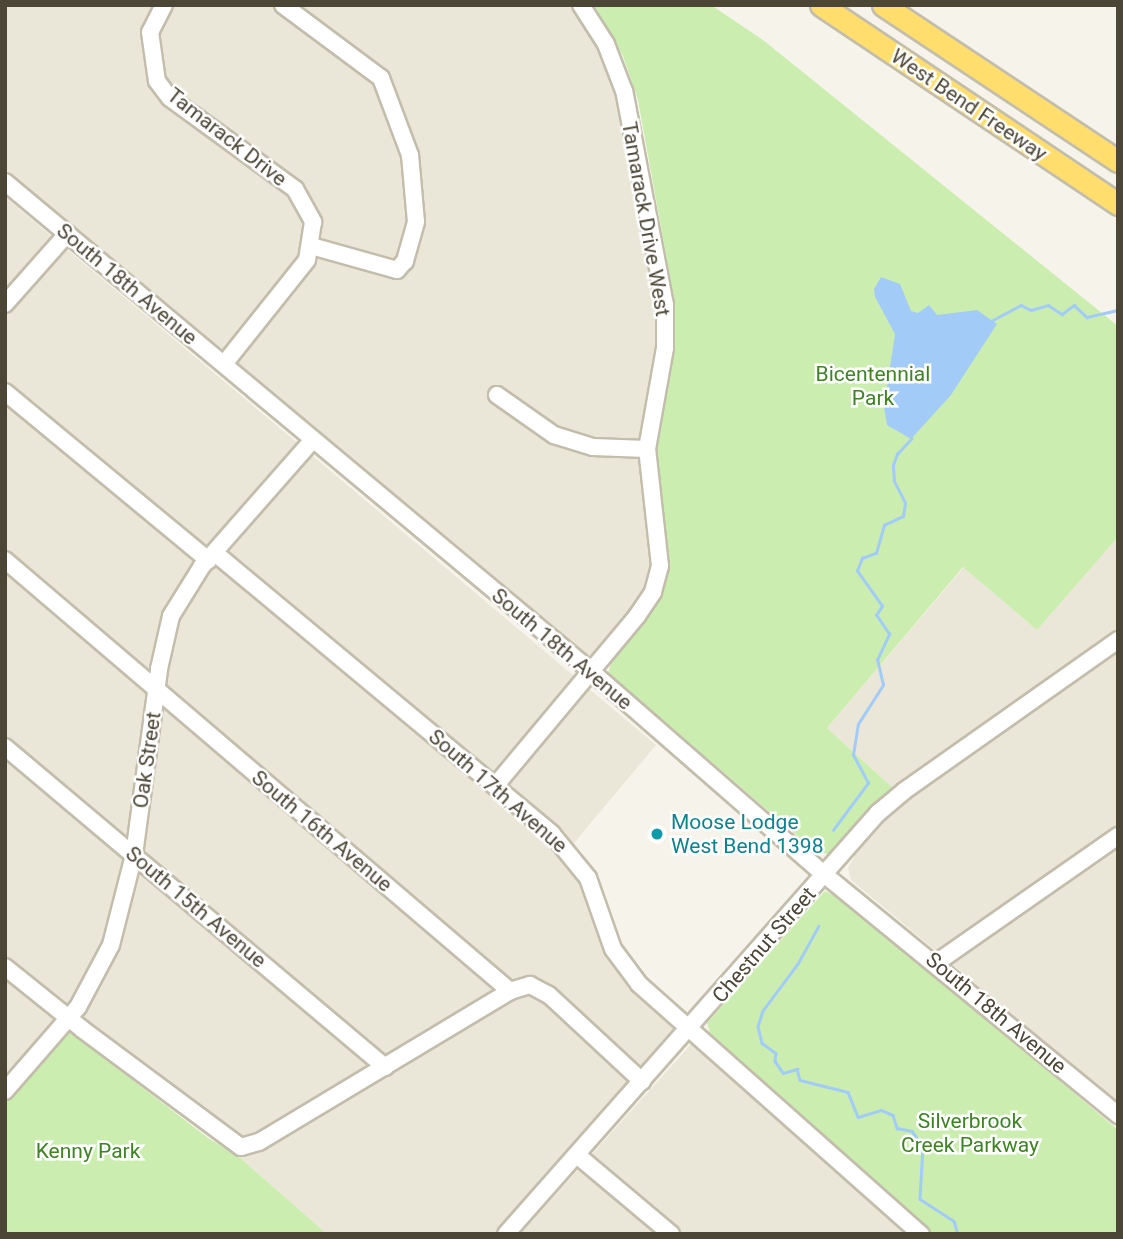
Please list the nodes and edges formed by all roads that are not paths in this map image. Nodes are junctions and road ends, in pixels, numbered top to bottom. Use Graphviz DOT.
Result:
graph roads {
  1 [pos="164,5"];
  2 [pos="283,5"];
  3 [pos="581,5"];
  4 [pos="821,5"];
  5 [pos="883,5"];
  6 [pos="1118,161"];
  7 [pos="5,182"];
  8 [pos="1118,204"];
  9 [pos="67,234"];
  10 [pos="311,246"];
  11 [pos="5,304"];
  12 [pos="224,364"];
  13 [pos="5,393"];
  14 [pos="498,395"];
  15 [pos="312,441"];
  16 [pos="647,449"];
  17 [pos="212,556"];
  18 [pos="5,560"];
  19 [pos="1118,640"];
  20 [pos="592,672"];
  21 [pos="157,689"];
  22 [pos="5,747"];
  23 [pos="495,786"];
  24 [pos="1118,836"];
  25 [pos="135,855"];
  26 [pos="825,875"];
  27 [pos="936,963"];
  28 [pos="5,967"];
  29 [pos="510,991"];
  30 [pos="69,1019"];
  31 [pos="690,1029"];
  32 [pos="385,1067"];
  33 [pos="642,1082"];
  34 [pos="5,1091"];
  35 [pos="1118,1115"];
  36 [pos="577,1155"];
  37 [pos="506,1234"];
  38 [pos="671,1234"];
  39 [pos="921,1234"];
  1 -- 10 [label="street, Tamarack Drive"];
  2 -- 10 [label="street"];
  3 -- 16 [label="street, Tamarack Drive West"];
  4 -- 8 [label="highway, West Bend Freeway"];
  5 -- 6 [label="highway, West Bend Freeway"];
  7 -- 9 [label="street, South 18th Avenue"];
  9 -- 11 [label="street"];
  9 -- 12 [label="street, South 18th Avenue"];
  10 -- 12 [label="street"];
  12 -- 15 [label="street, South 18th Avenue"];
  13 -- 17 [label="street, South 17th Avenue"];
  14 -- 16 [label="street"];
  15 -- 17 [label="street, Oak Street"];
  15 -- 20 [label="street, South 18th Avenue"];
  16 -- 20 [label="street, Tamarack Drive West"];
  17 -- 21 [label="street, Oak Street"];
  17 -- 23 [label="street, South 17th Avenue"];
  18 -- 21 [label="street, South 16th Avenue"];
  19 -- 26 [label="street, Chestnut Street"];
  20 -- 23 [label="street, Tamarack Drive West"];
  20 -- 26 [label="street, South 18th Avenue"];
  21 -- 25 [label="street, Oak Street"];
  21 -- 29 [label="street, South 16th Avenue"];
  22 -- 25 [label="street, South 15th Avenue"];
  23 -- 31 [label="street, South 17th Avenue"];
  24 -- 27 [label="street"];
  25 -- 30 [label="street, Oak Street"];
  25 -- 32 [label="street, South 15th Avenue"];
  26 -- 27 [label="street, South 18th Avenue"];
  26 -- 31 [label="street, Chestnut Street"];
  27 -- 35 [label="street, South 18th Avenue"];
  28 -- 30 [label="street"];
  29 -- 32 [label="street"];
  29 -- 33 [label="street"];
  30 -- 32 [label="street"];
  30 -- 34 [label="street, Oak Street"];
  31 -- 33 [label="street, Chestnut Street"];
  31 -- 39 [label="street, South 17th Avenue"];
  33 -- 36 [label="street, Chestnut Street"];
  36 -- 37 [label="street, Chestnut Street"];
  36 -- 38 [label="street"];
}
